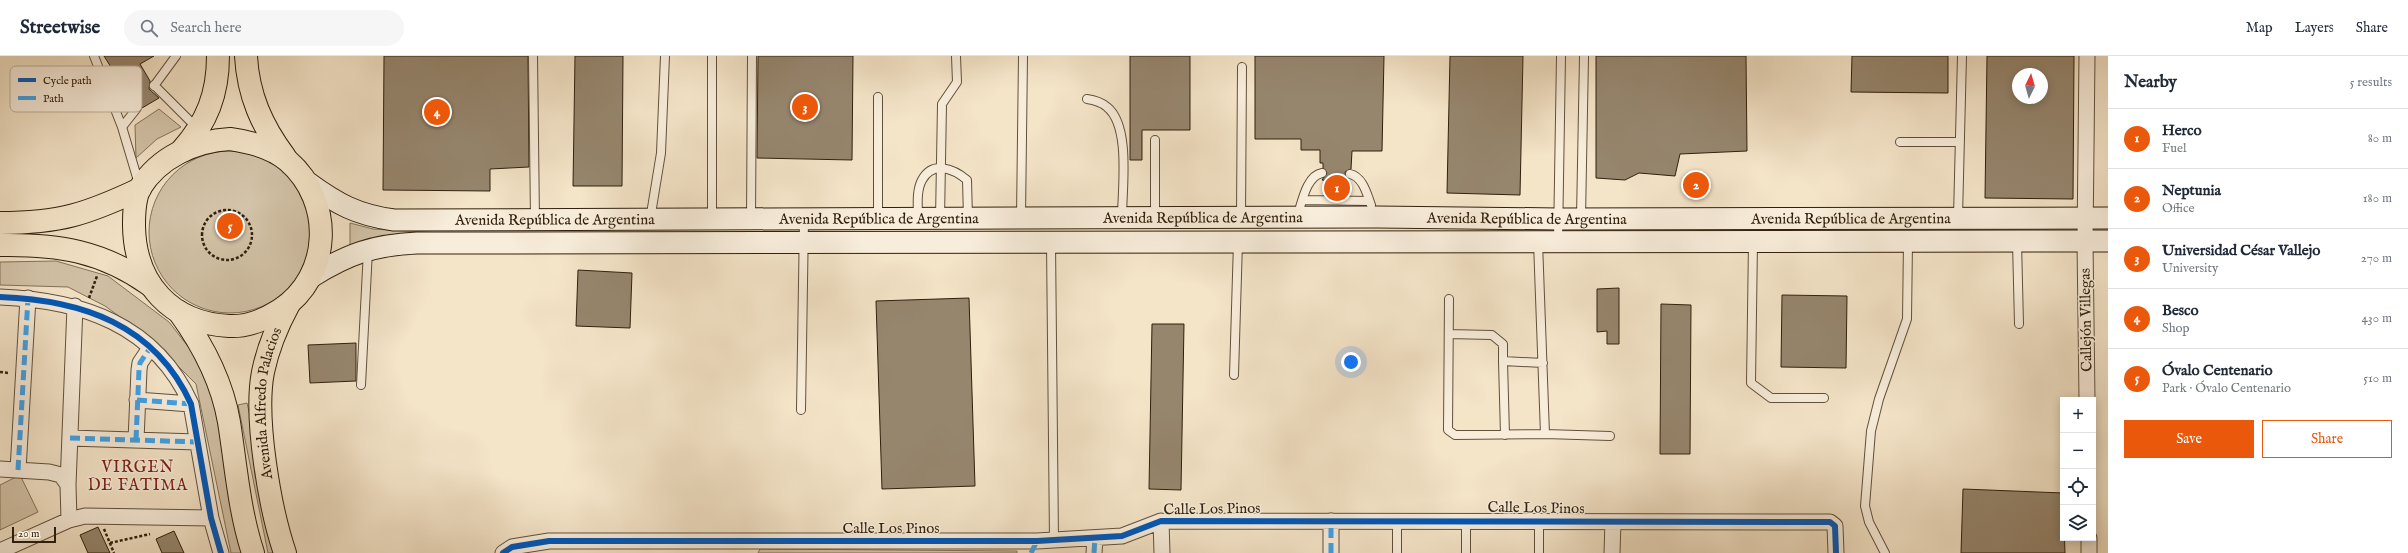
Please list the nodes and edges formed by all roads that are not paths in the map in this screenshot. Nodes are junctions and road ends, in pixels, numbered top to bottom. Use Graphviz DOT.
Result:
graph roads {
  1 [pos="94,56"];
  2 [pos="176,56"];
  3 [pos="218,56"];
  4 [pos="246,56"];
  5 [pos="533,56"];
  6 [pos="665,56"];
  7 [pos="712,56"];
  8 [pos="752,56"];
  9 [pos="956,56"];
  10 [pos="1023,56"];
  11 [pos="1561,56"];
  12 [pos="1584,56"];
  13 [pos="1962,56"];
  14 [pos="2087,56"];
  15 [pos="98,66"];
  16 [pos="1242,67"];
  17 [pos="878,97"];
  18 [pos="1087,99"];
  19 [pos="116,112"];
  20 [pos="134,112"];
  21 [pos="122,127"];
  22 [pos="199,130"];
  23 [pos="1156,140"];
  24 [pos="1900,142"];
  25 [pos="1960,142"];
  26 [pos="182,151"];
  27 [pos="288,161"];
  28 [pos="940,168"];
  29 [pos="1322,173"];
  30 [pos="1350,174"];
  31 [pos="307,182"];
  32 [pos="140,189"];
  33 [pos="1300,209"];
  34 [pos="1373,209"];
  35 [pos="1241,217"];
  36 [pos="1122,218"];
  37 [pos="1155,218"];
  38 [pos="1958,218"];
  39 [pos="2085,218"];
  40 [pos="2108,218"];
  41 [pos="918,219"];
  42 [pos="940,219"];
  43 [pos="968,219"];
  44 [pos="1021,219"];
  45 [pos="1558,219"];
  46 [pos="1581,219"];
  47 [pos="1771,219"];
  48 [pos="650,220"];
  49 [pos="731,220"];
  50 [pos="804,220"];
  51 [pos="878,220"];
  52 [pos="455,221"];
  53 [pos="535,221"];
  54 [pos="577,221"];
  55 [pos="0,223"];
  56 [pos="1908,241"];
  57 [pos="2017,241"];
  58 [pos="2085,241"];
  59 [pos="2108,241"];
  60 [pos="730,242"];
  61 [pos="804,242"];
  62 [pos="1051,242"];
  63 [pos="1238,242"];
  64 [pos="1548,242"];
  65 [pos="1762,242"];
  66 [pos="455,243"];
  67 [pos="577,243"];
  68 [pos="0,245"];
  69 [pos="368,248"];
  70 [pos="311,277"];
  71 [pos="151,286"];
  72 [pos="0,297"];
  73 [pos="28,298"];
  74 [pos="1449,300"];
  75 [pos="290,304"];
  76 [pos="80,308"];
  77 [pos="179,312"];
  78 [pos="2019,324"];
  79 [pos="1449,334"];
  80 [pos="150,348"];
  81 [pos="1503,361"];
  82 [pos="1543,363"];
  83 [pos="1234,375"];
  84 [pos="361,385"];
  85 [pos="2087,397"];
  86 [pos="1824,398"];
  87 [pos="138,400"];
  88 [pos="191,404"];
  89 [pos="801,410"];
  90 [pos="1546,434"];
  91 [pos="1505,435"];
  92 [pos="1610,436"];
  93 [pos="70,438"];
  94 [pos="136,440"];
  95 [pos="197,442"];
  96 [pos="0,469"];
  97 [pos="18,470"];
  98 [pos="68,485"];
  99 [pos="210,518"];
  100 [pos="69,520"];
  101 [pos="1466,520"];
  102 [pos="1161,521"];
  103 [pos="1331,521"];
  104 [pos="1397,521"];
  105 [pos="1539,522"];
  106 [pos="1613,522"];
  107 [pos="1094,538"];
  108 [pos="1054,540"];
  109 [pos="2089,541"];
  110 [pos="603,547"];
  111 [pos="738,547"];
  112 [pos="1034,547"];
  113 [pos="0,551"];
  114 [pos="221,553"];
  115 [pos="253,553"];
  116 [pos="285,553"];
  117 [pos="503,553"];
  118 [pos="1094,553"];
  119 [pos="1162,553"];
  120 [pos="1331,553"];
  121 [pos="1397,553"];
  122 [pos="1466,553"];
  123 [pos="1539,553"];
  124 [pos="1612,553"];
  125 [pos="1836,553"];
  126 [pos="1885,553"];
  127 [pos="2089,553"];
  1 -- 15 [label="lane"];
  2 -- 22 [label="lane"];
  3 -- 22 [label="main road"];
  4 -- 27 [label="main road"];
  5 -- 53 [label="lane"];
  6 -- 48 [label="lane"];
  7 -- 49 [label="lane"];
  8 -- 49 [label="lane"];
  9 -- 28 [label="lane"];
  10 -- 44 [label="lane"];
  11 -- 45 [label="lane"];
  12 -- 46 [label="lane"];
  13 -- 25 [label="lane"];
  14 -- 39 [label="street, Callejón Villegas"];
  16 -- 35 [label="lane"];
  17 -- 51 [label="lane"];
  18 -- 36 [label="lane"];
  19 -- 21 [label="lane"];
  20 -- 21 [label="lane"];
  21 -- 32 [label="lane"];
  22 -- 26 [label="main road"];
  23 -- 37 [label="lane"];
  24 -- 25 [label="lane"];
  25 -- 38 [label="lane"];
  26 -- 27 [label="main road"];
  26 -- 32 [label="main road"];
  27 -- 31 [label="main road"];
  28 -- 41 [label="lane"];
  28 -- 42 [label="lane"];
  28 -- 43 [label="lane"];
  29 -- 33 [label="lane"];
  30 -- 34 [label="lane"];
  31 -- 52 [label="main road, Avenida República de Argentina"];
  31 -- 70 [label="main road"];
  32 -- 55 [label="main road"];
  32 -- 71 [label="main road"];
  33 -- 34 [label="main road, Avenida República de Argentina"];
  33 -- 35 [label="main road, Avenida República de Argentina"];
  34 -- 45 [label="main road, Avenida República de Argentina"];
  35 -- 37 [label="main road, Avenida República de Argentina"];
  36 -- 37 [label="main road, Avenida República de Argentina"];
  36 -- 44 [label="main road, Avenida República de Argentina"];
  38 -- 39 [label="main road, Avenida República de Argentina"];
  38 -- 47 [label="main road, Avenida República de Argentina"];
  39 -- 40 [label="main road, Avenida República de Argentina"];
  39 -- 58 [label="street, Callejón Villegas"];
  41 -- 42 [label="main road, Avenida República de Argentina"];
  41 -- 51 [label="main road, Avenida República de Argentina"];
  42 -- 43 [label="main road, Avenida República de Argentina"];
  43 -- 44 [label="main road, Avenida República de Argentina"];
  45 -- 46 [label="main road, Avenida República de Argentina"];
  45 -- 64 [label="lane"];
  46 -- 47 [label="main road, Avenida República de Argentina"];
  47 -- 65 [label="main road"];
  48 -- 49 [label="main road, Avenida República de Argentina"];
  48 -- 54 [label="main road, Avenida República de Argentina"];
  49 -- 50 [label="main road, Avenida República de Argentina"];
  49 -- 60 [label="main road"];
  50 -- 51 [label="main road, Avenida República de Argentina"];
  50 -- 61 [label="lane"];
  52 -- 53 [label="main road, Avenida República de Argentina"];
  52 -- 66 [label="main road"];
  53 -- 54 [label="main road, Avenida República de Argentina"];
  54 -- 67 [label="main road"];
  56 -- 57 [label="main road, Avenida República de Argentina"];
  56 -- 65 [label="main road, Avenida República de Argentina"];
  56 -- 126 [label="lane"];
  57 -- 58 [label="main road, Avenida República de Argentina"];
  57 -- 78 [label="lane"];
  58 -- 59 [label="main road, Avenida República de Argentina"];
  58 -- 85 [label="street, Callejón Villegas"];
  60 -- 61 [label="main road, Avenida República de Argentina"];
  60 -- 67 [label="main road, Avenida República de Argentina"];
  61 -- 62 [label="main road, Avenida República de Argentina"];
  61 -- 89 [label="lane"];
  62 -- 63 [label="main road, Avenida República de Argentina"];
  62 -- 108 [label="lane"];
  63 -- 64 [label="main road, Avenida República de Argentina"];
  63 -- 83 [label="lane"];
  64 -- 65 [label="main road, Avenida República de Argentina"];
  64 -- 82 [label="lane"];
  65 -- 86 [label="lane"];
  66 -- 67 [label="main road, Avenida República de Argentina"];
  66 -- 69 [label="main road, Avenida República de Argentina"];
  68 -- 71 [label="main road"];
  69 -- 70 [label="main road, Avenida República de Argentina"];
  69 -- 84 [label="lane"];
  70 -- 75 [label="main road"];
  71 -- 77 [label="main road"];
  72 -- 73 [label="street"];
  73 -- 76 [label="street"];
  73 -- 97 [label="street"];
  74 -- 79 [label="lane"];
  75 -- 77 [label="main road"];
  75 -- 116 [label="main road, Avenida Alfredo Palacios"];
  76 -- 80 [label="street"];
  76 -- 93 [label="street"];
  77 -- 115 [label="main road"];
  79 -- 81 [label="lane"];
  79 -- 91 [label="lane"];
  80 -- 87 [label="street"];
  80 -- 88 [label="street"];
  81 -- 82 [label="lane"];
  81 -- 91 [label="lane"];
  82 -- 90 [label="lane"];
  87 -- 88 [label="street"];
  87 -- 94 [label="street"];
  88 -- 95 [label="street"];
  90 -- 91 [label="lane"];
  90 -- 92 [label="lane"];
  93 -- 94 [label="street"];
  93 -- 98 [label="street"];
  94 -- 95 [label="street"];
  95 -- 99 [label="street"];
  96 -- 97 [label="street"];
  97 -- 98 [label="street"];
  98 -- 100 [label="street"];
  99 -- 100 [label="street"];
  99 -- 114 [label="street"];
  100 -- 113 [label="street"];
  101 -- 104 [label="street, Calle Los Pinos"];
  101 -- 105 [label="street, Calle Los Pinos"];
  101 -- 122 [label="lane"];
  102 -- 103 [label="street, Calle Los Pinos"];
  102 -- 107 [label="street, Calle Los Pinos"];
  102 -- 119 [label="street"];
  103 -- 104 [label="street, Calle Los Pinos"];
  103 -- 120 [label="street"];
  104 -- 121 [label="lane"];
  105 -- 106 [label="street, Calle Los Pinos"];
  105 -- 123 [label="lane"];
  106 -- 124 [label="street"];
  106 -- 125 [label="street, Calle Los Pinos"];
  107 -- 108 [label="street, Calle Los Pinos"];
  107 -- 118 [label="street"];
  108 -- 112 [label="street, Calle Los Pinos"];
  109 -- 127 [label="street"];
  110 -- 111 [label="street, Calle Los Pinos"];
  110 -- 117 [label="street, Calle Los Pinos"];
  111 -- 112 [label="street, Calle Los Pinos"];
}
